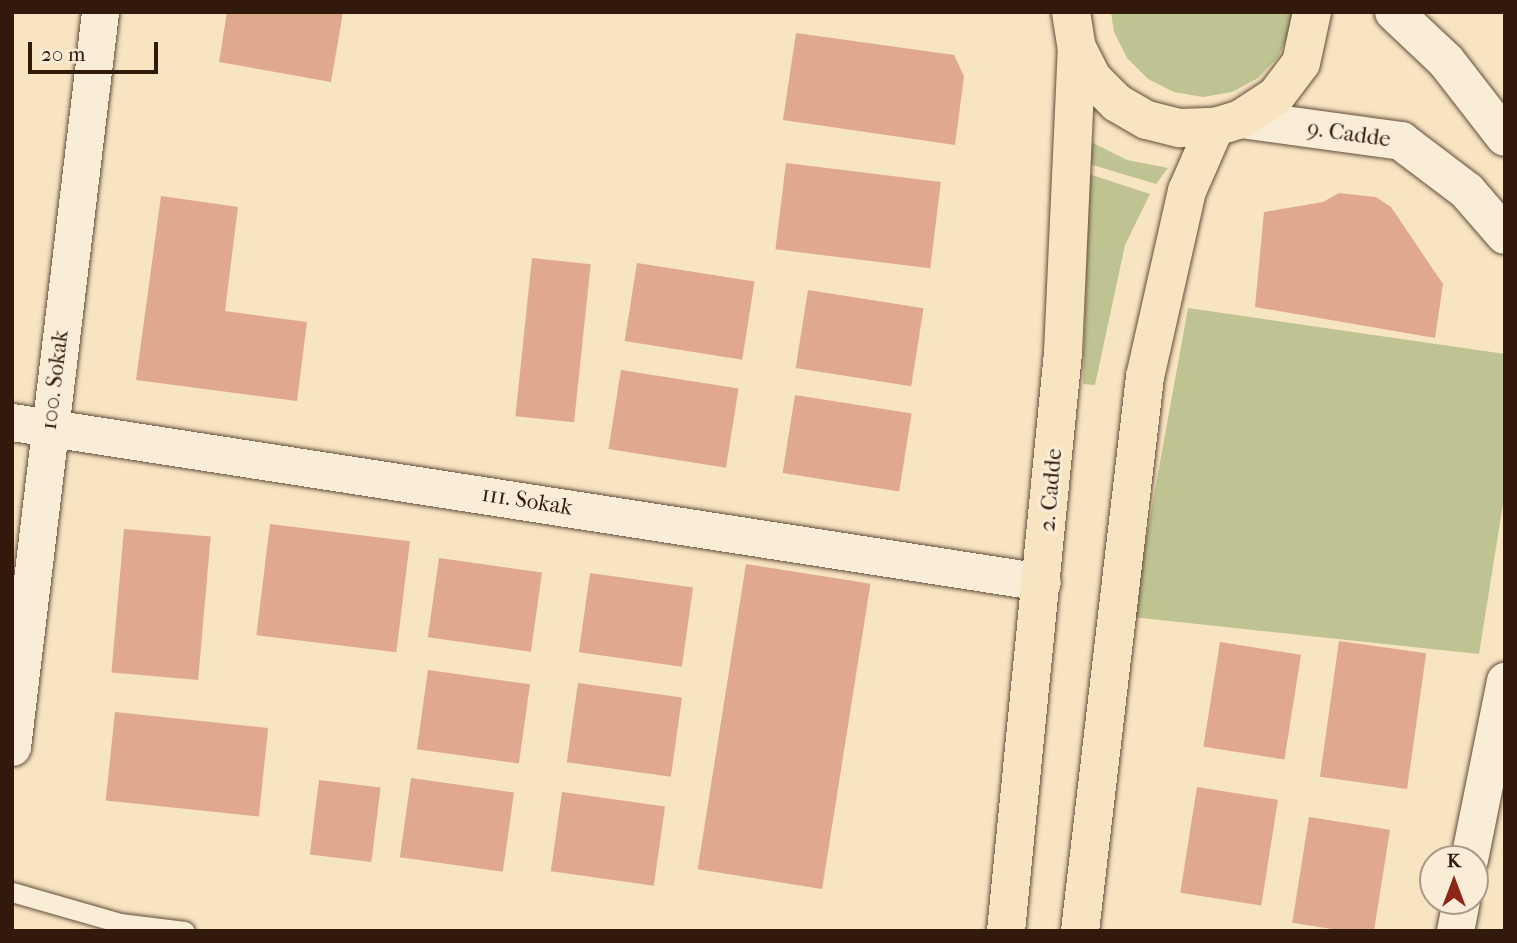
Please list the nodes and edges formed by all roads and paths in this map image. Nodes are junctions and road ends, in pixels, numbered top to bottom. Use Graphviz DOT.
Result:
graph roads {
  1 [pos="100,12"];
  2 [pos="1312,12"];
  3 [pos="1394,12"];
  4 [pos="1067,22"];
  5 [pos="1228,123"];
  6 [pos="1505,137"];
  7 [pos="1505,235"];
  8 [pos="12,422"];
  9 [pos="49,426"];
  10 [pos="1042,582"];
  11 [pos="1505,681"];
  12 [pos="12,747"];
  13 [pos="1472,845"];
  14 [pos="12,892"];
  15 [pos="185,931"];
  16 [pos="1006,931"];
  17 [pos="1080,931"];
  1 -- 9 [label="street, 100. Sokak"];
  2 -- 5 [label="main road"];
  3 -- 6 [label="main road"];
  4 -- 5 [label="main road"];
  4 -- 10 [label="main road, 2. Cadde"];
  5 -- 7 [label="main road, 9. Cadde"];
  5 -- 17 [label="main road"];
  8 -- 9 [label="street, 111. Sokak"];
  9 -- 10 [label="street, 111. Sokak"];
  9 -- 12 [label="street, 100. Sokak"];
  10 -- 16 [label="main road, 2. Cadde"];
  11 -- 13 [label="street"];
  14 -- 15 [label="lane"];
}
